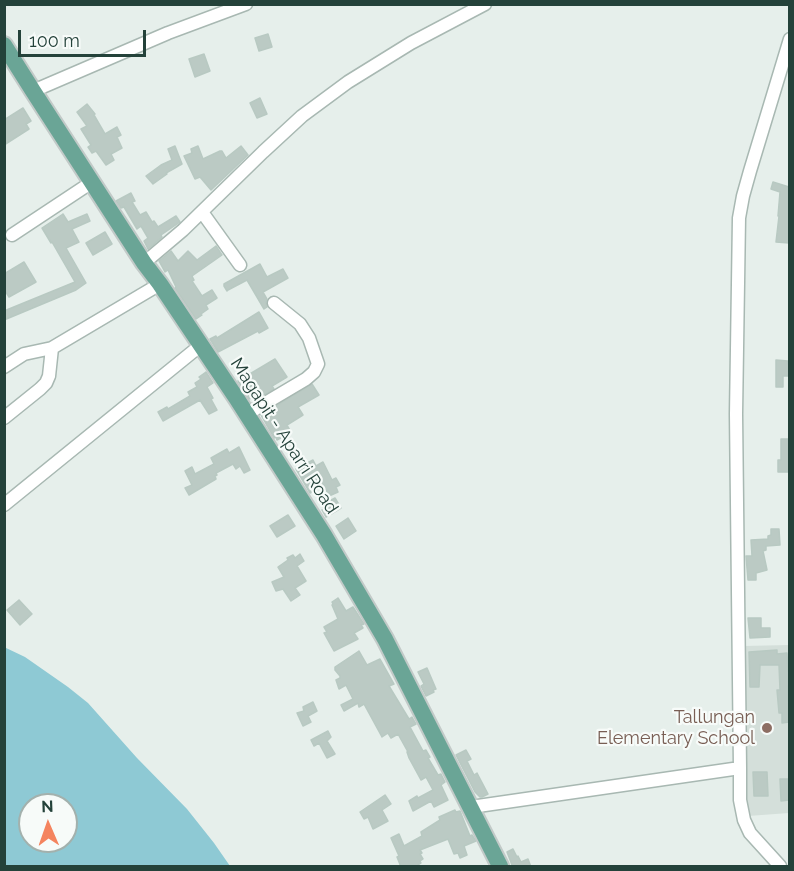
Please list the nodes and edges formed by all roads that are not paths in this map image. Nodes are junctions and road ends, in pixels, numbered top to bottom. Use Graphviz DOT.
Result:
graph roads {
  1 [pos="246,4"];
  2 [pos="486,4"];
  3 [pos="789,39"];
  4 [pos="4,45"];
  5 [pos="33,91"];
  6 [pos="92,182"];
  7 [pos="202,212"];
  8 [pos="12,236"];
  9 [pos="144,263"];
  10 [pos="240,265"];
  11 [pos="160,284"];
  12 [pos="274,303"];
  13 [pos="201,345"];
  14 [pos="51,348"];
  15 [pos="4,367"];
  16 [pos="247,414"];
  17 [pos="4,418"];
  18 [pos="4,505"];
  19 [pos="741,768"];
  20 [pos="471,807"];
  21 [pos="500,867"];
  22 [pos="780,867"];
  1 -- 5 [label="street"];
  2 -- 7 [label="street"];
  3 -- 19 [label="street"];
  4 -- 5 [label="main road, Magapit - Aparri Road"];
  5 -- 6 [label="main road, Magapit - Aparri Road"];
  6 -- 8 [label="street"];
  6 -- 9 [label="main road, Magapit - Aparri Road"];
  7 -- 9 [label="street"];
  7 -- 10 [label="street"];
  9 -- 11 [label="main road, Magapit - Aparri Road"];
  11 -- 13 [label="main road, Magapit - Aparri Road"];
  11 -- 14 [label="street"];
  12 -- 16 [label="street"];
  13 -- 16 [label="main road, Magapit - Aparri Road"];
  13 -- 18 [label="street"];
  14 -- 15 [label="street"];
  14 -- 17 [label="street"];
  16 -- 20 [label="main road, Magapit - Aparri Road"];
  19 -- 20 [label="street"];
  19 -- 22 [label="street"];
  20 -- 21 [label="main road, Magapit - Aparri Road"];
}
